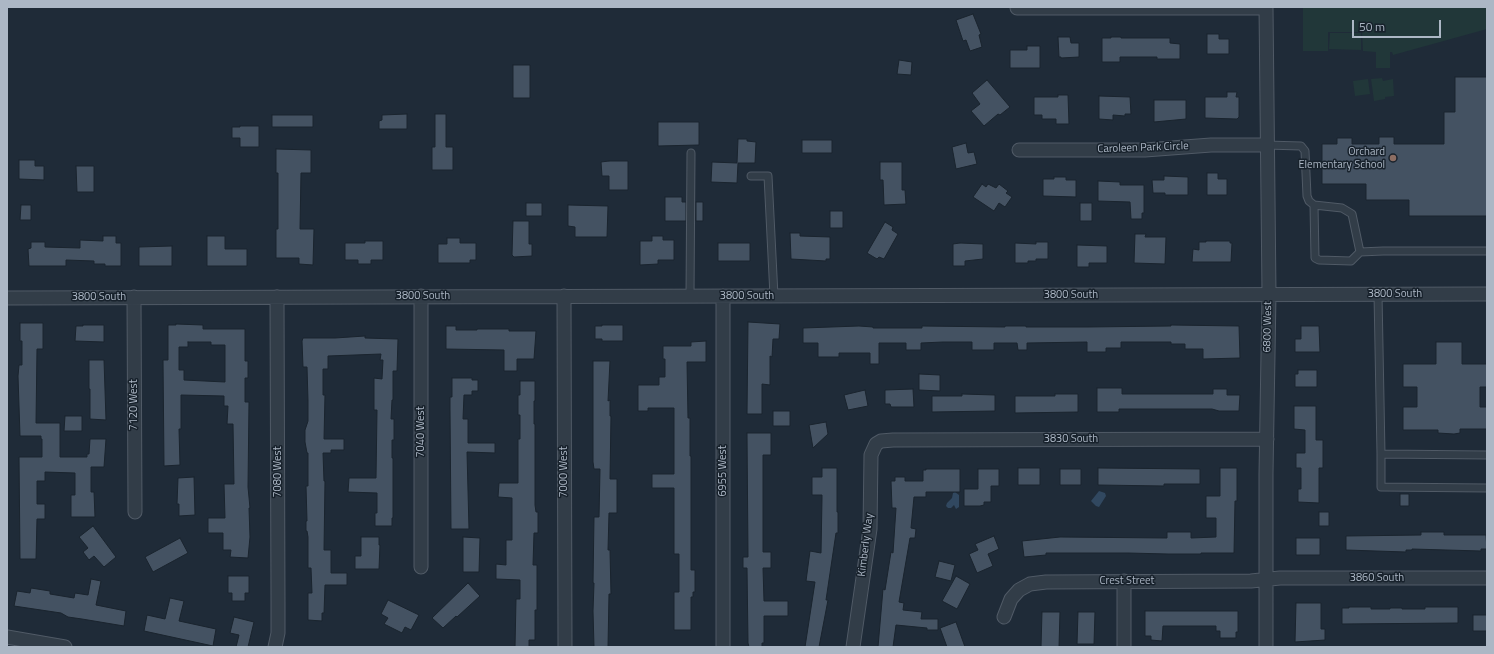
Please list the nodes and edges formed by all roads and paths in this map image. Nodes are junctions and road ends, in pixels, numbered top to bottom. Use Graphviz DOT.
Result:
graph roads {
  1 [pos="1266,7"];
  2 [pos="1017,8"];
  3 [pos="1266,145"];
  4 [pos="1019,150"];
  5 [pos="691,153"];
  6 [pos="751,176"];
  7 [pos="1314,206"];
  8 [pos="1487,251"];
  9 [pos="1360,252"];
  10 [pos="1268,294"];
  11 [pos="1378,294"];
  12 [pos="1487,294"];
  13 [pos="421,296"];
  14 [pos="564,296"];
  15 [pos="690,296"];
  16 [pos="723,296"];
  17 [pos="774,296"];
  18 [pos="134,297"];
  19 [pos="277,297"];
  20 [pos="7,298"];
  21 [pos="1267,438"];
  22 [pos="876,444"];
  23 [pos="1381,454"];
  24 [pos="1487,455"];
  25 [pos="1487,488"];
  26 [pos="135,512"];
  27 [pos="421,567"];
  28 [pos="1487,578"];
  29 [pos="1267,580"];
  30 [pos="1124,581"];
  31 [pos="1004,617"];
  32 [pos="7,637"];
  33 [pos="65,647"];
  34 [pos="276,647"];
  35 [pos="565,647"];
  36 [pos="723,647"];
  37 [pos="853,647"];
  38 [pos="1124,647"];
  39 [pos="1266,647"];
  1 -- 2 [label="street"];
  1 -- 3 [label="street, 6800 West"];
  3 -- 4 [label="street, Caroleen Park Circle"];
  3 -- 7 [label="lane"];
  3 -- 10 [label="street, 6800 West"];
  5 -- 15 [label="lane"];
  6 -- 17 [label="lane"];
  7 -- 9 [label="lane"];
  7 -- 9 [label="lane"];
  8 -- 9 [label="lane"];
  10 -- 11 [label="street, 3800 South"];
  10 -- 17 [label="street, 3800 South"];
  10 -- 21 [label="street, 6800 West"];
  11 -- 12 [label="street, 3800 South"];
  11 -- 23 [label="lane"];
  13 -- 14 [label="street, 3800 South"];
  13 -- 19 [label="street, 3800 South"];
  13 -- 27 [label="street, 7040 West"];
  14 -- 15 [label="street, 3800 South"];
  14 -- 35 [label="street, 7000 West"];
  15 -- 16 [label="street, 3800 South"];
  16 -- 17 [label="street, 3800 South"];
  16 -- 36 [label="street, 6955 West"];
  18 -- 19 [label="street, 3800 South"];
  18 -- 20 [label="street, 3800 South"];
  18 -- 26 [label="street, 7120 West"];
  19 -- 34 [label="street, 7080 West"];
  21 -- 22 [label="street, 3830 South"];
  21 -- 29 [label="street, 6800 West"];
  22 -- 37 [label="street, Kimberly Way"];
  23 -- 24 [label="lane"];
  23 -- 25 [label="lane"];
  28 -- 29 [label="street, 3860 South"];
  29 -- 30 [label="street, Crest Street"];
  29 -- 39 [label="street, 6800 West"];
  30 -- 31 [label="street, Crest Street"];
  30 -- 38 [label="street"];
  32 -- 33 [label="street"];
}
